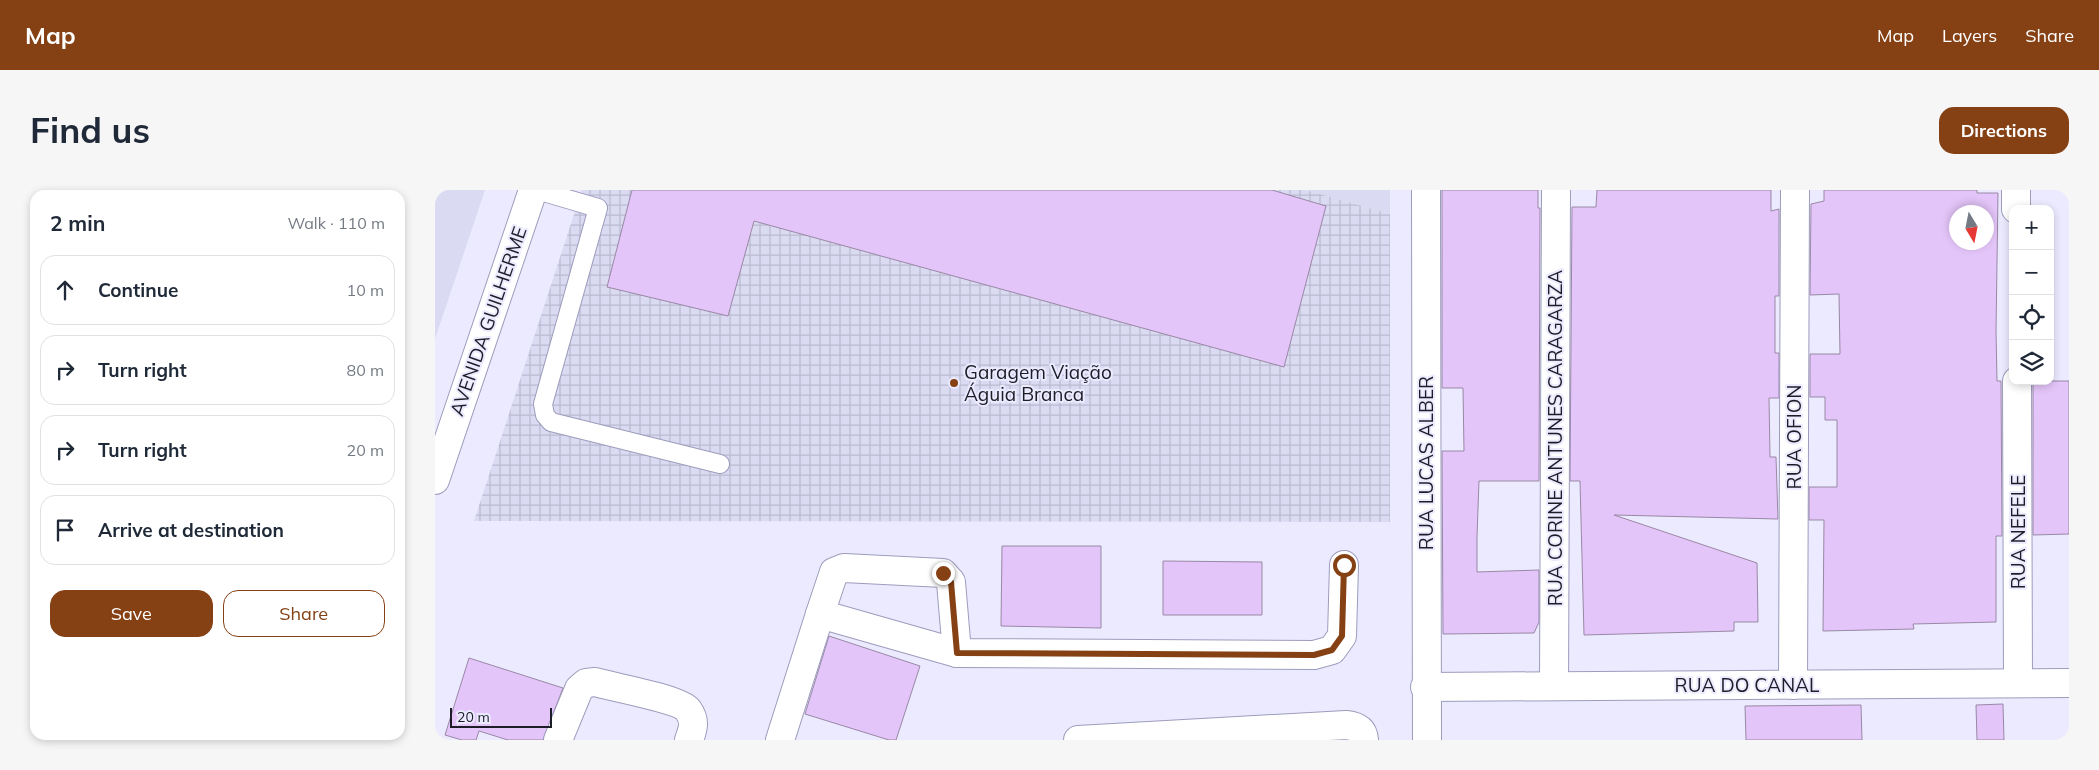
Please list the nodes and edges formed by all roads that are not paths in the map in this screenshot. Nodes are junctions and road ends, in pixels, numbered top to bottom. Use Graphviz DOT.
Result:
graph roads {
  1 [pos="533,190"];
  2 [pos="537,190"];
  3 [pos="1426,190"];
  4 [pos="1556,190"];
  5 [pos="1795,190"];
  6 [pos="2016,190"];
  7 [pos="2016,205"];
  8 [pos="2017,385"];
  9 [pos="720,464"];
  10 [pos="435,480"];
  11 [pos="1344,565"];
  12 [pos="820,614"];
  13 [pos="957,653"];
  14 [pos="2018,683"];
  15 [pos="2069,683"];
  16 [pos="1793,685"];
  17 [pos="1425,686"];
  18 [pos="1554,686"];
  19 [pos="558,740"];
  20 [pos="689,740"];
  21 [pos="780,740"];
  22 [pos="1078,740"];
  23 [pos="1364,740"];
  24 [pos="1427,740"];
  1 -- 10 [label="street, AVENIDA GUILHERME"];
  2 -- 9 [label="lane"];
  3 -- 17 [label="street, RUA LUCAS ALBER"];
  4 -- 18 [label="street, RUA CORINE ANTUNES CARAGARZA"];
  5 -- 16 [label="street, RUA OFION"];
  6 -- 7 [label="street"];
  8 -- 14 [label="street, RUA NEFELE"];
  11 -- 13 [label="street"];
  12 -- 13 [label="street"];
  12 -- 13 [label="street"];
  12 -- 21 [label="street"];
  14 -- 15 [label="street, RUA DO CANAL"];
  14 -- 16 [label="street, RUA DO CANAL"];
  16 -- 18 [label="street, RUA DO CANAL"];
  17 -- 18 [label="street, RUA DO CANAL"];
  17 -- 24 [label="street, RUA LUCAS ALBER"];
  19 -- 20 [label="street"];
  22 -- 23 [label="street"];
}
